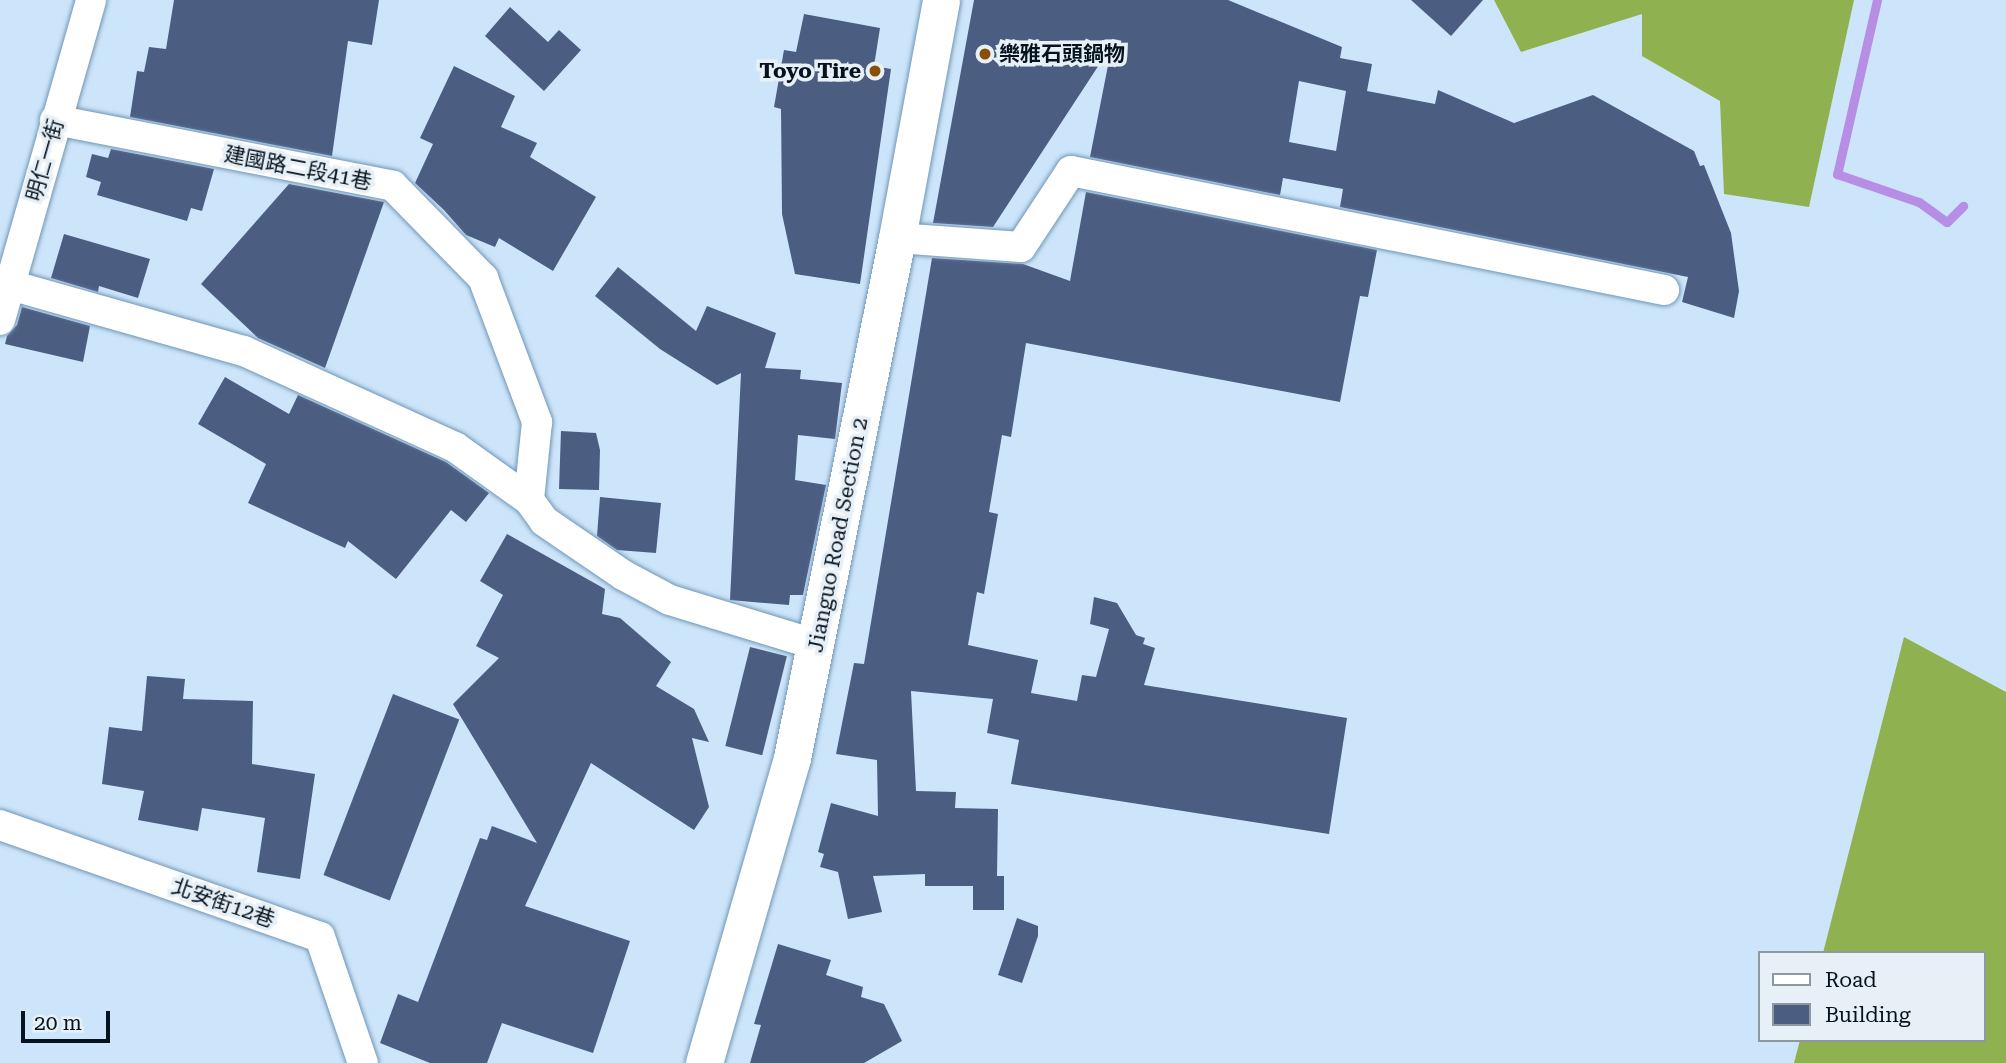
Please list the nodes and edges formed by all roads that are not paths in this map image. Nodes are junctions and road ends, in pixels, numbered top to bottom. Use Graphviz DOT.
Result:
graph roads {
  1 [pos="92,0"];
  2 [pos="941,0"];
  3 [pos="55,120"];
  4 [pos="897,238"];
  5 [pos="10,285"];
  6 [pos="1664,289"];
  7 [pos="0,320"];
  8 [pos="529,500"];
  9 [pos="817,645"];
  10 [pos="0,825"];
  11 [pos="363,1063"];
  12 [pos="704,1063"];
  1 -- 3 [label="street, 明仁一街"];
  2 -- 4 [label="street, Jianguo Road Section 2"];
  3 -- 5 [label="street, 明仁一街"];
  3 -- 8 [label="street, 建國路二段41巷"];
  4 -- 6 [label="street"];
  4 -- 9 [label="street, Jianguo Road Section 2"];
  5 -- 7 [label="street, 明仁一街"];
  5 -- 8 [label="street"];
  8 -- 9 [label="street"];
  9 -- 12 [label="street, Jianguo Road Section 2"];
  10 -- 11 [label="street, 北安街12巷"];
}
